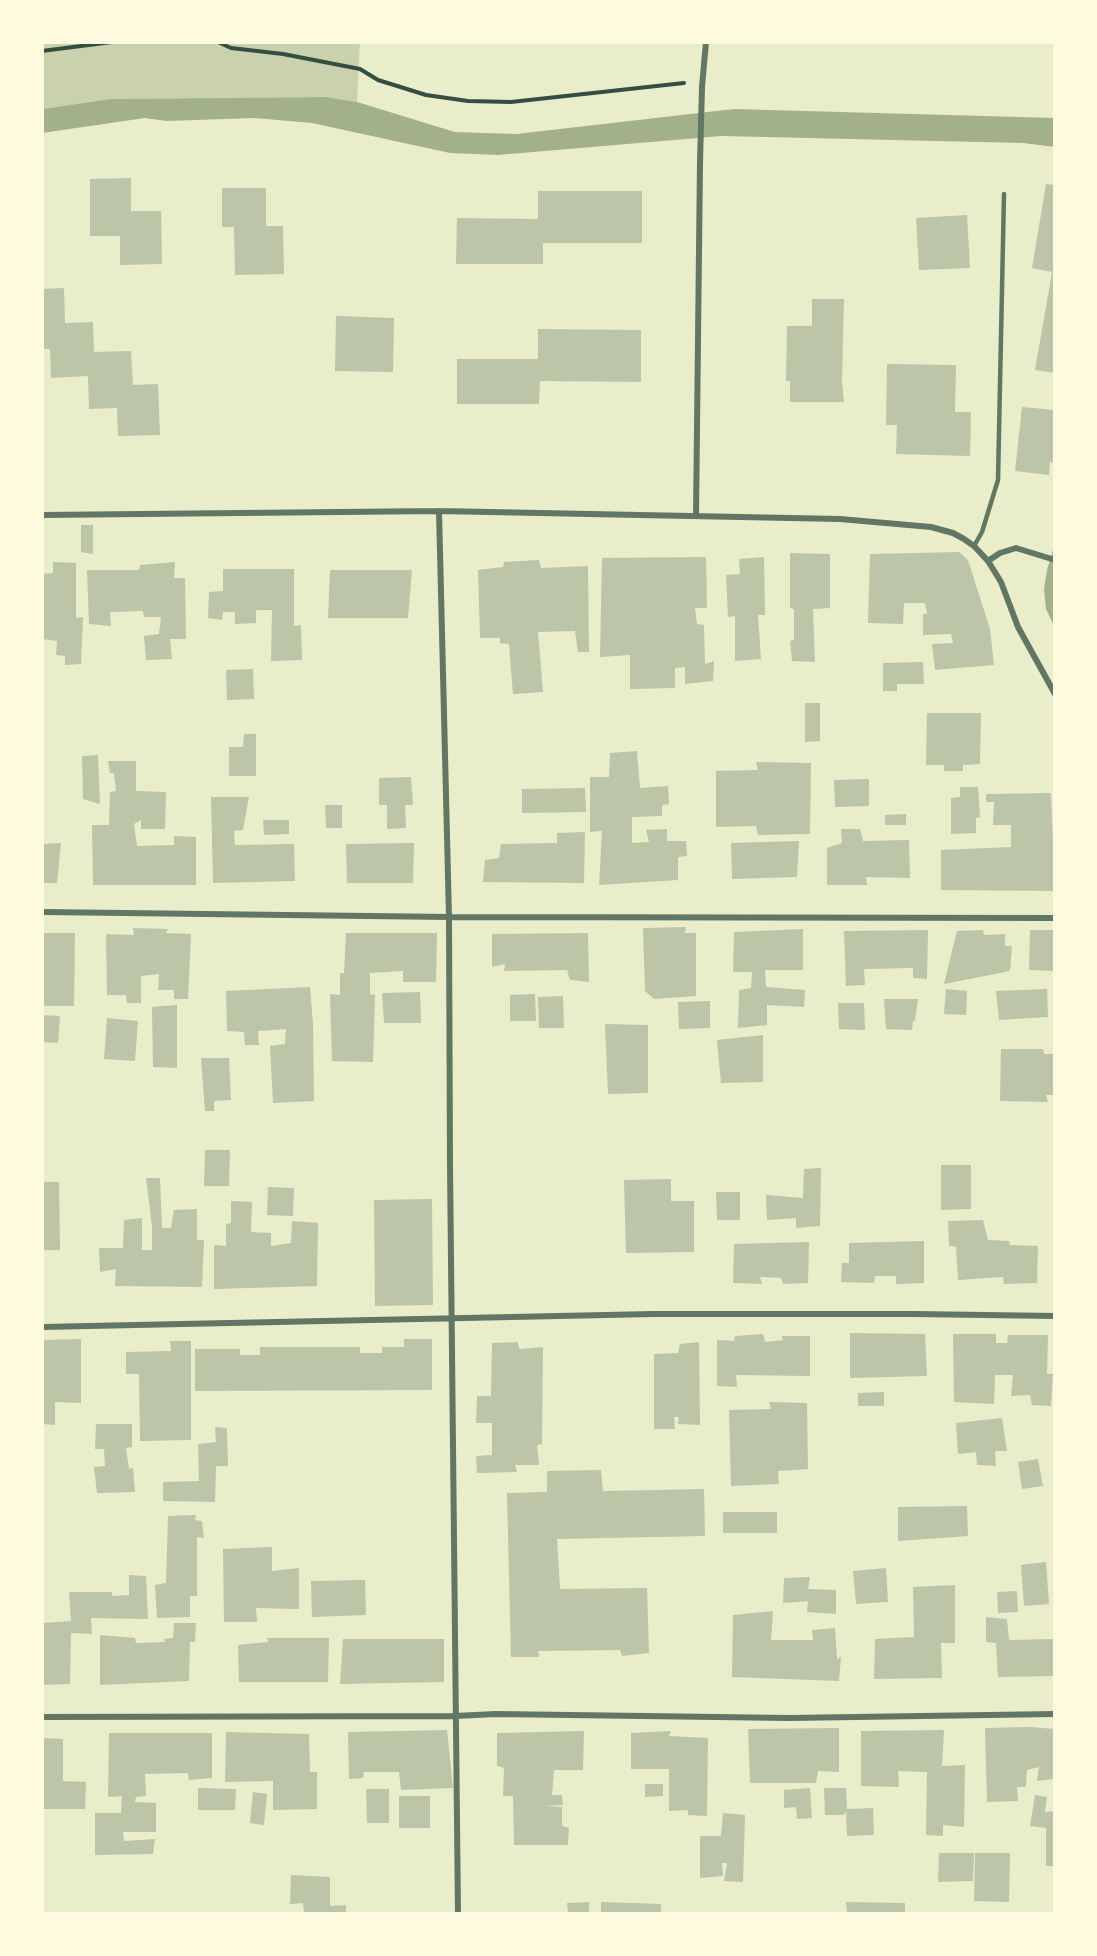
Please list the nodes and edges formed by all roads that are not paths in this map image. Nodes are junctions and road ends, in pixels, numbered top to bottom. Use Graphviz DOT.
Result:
graph roads {
  1 [pos="706,42"];
  2 [pos="1004,194"];
  3 [pos="439,512"];
  4 [pos="42,515"];
  5 [pos="696,516"];
  6 [pos="974,546"];
  7 [pos="1055,560"];
  8 [pos="988,561"];
  9 [pos="1055,694"];
  10 [pos="42,912"];
  11 [pos="450,917"];
  12 [pos="1055,918"];
  13 [pos="1055,1316"];
  14 [pos="453,1319"];
  15 [pos="42,1327"];
  16 [pos="1055,1714"];
  17 [pos="455,1716"];
  18 [pos="42,1717"];
  19 [pos="458,1914"];
  1 -- 5 [label="street"];
  2 -- 6 [label="lane"];
  3 -- 4 [label="street"];
  3 -- 5 [label="street"];
  3 -- 11 [label="street"];
  5 -- 6 [label="street"];
  6 -- 8 [label="street"];
  7 -- 8 [label="street"];
  8 -- 9 [label="street"];
  10 -- 11 [label="street"];
  11 -- 12 [label="street"];
  11 -- 14 [label="street"];
  13 -- 14 [label="street"];
  14 -- 15 [label="street"];
  14 -- 17 [label="street"];
  16 -- 17 [label="street"];
  17 -- 18 [label="street"];
  17 -- 19 [label="street"];
}
